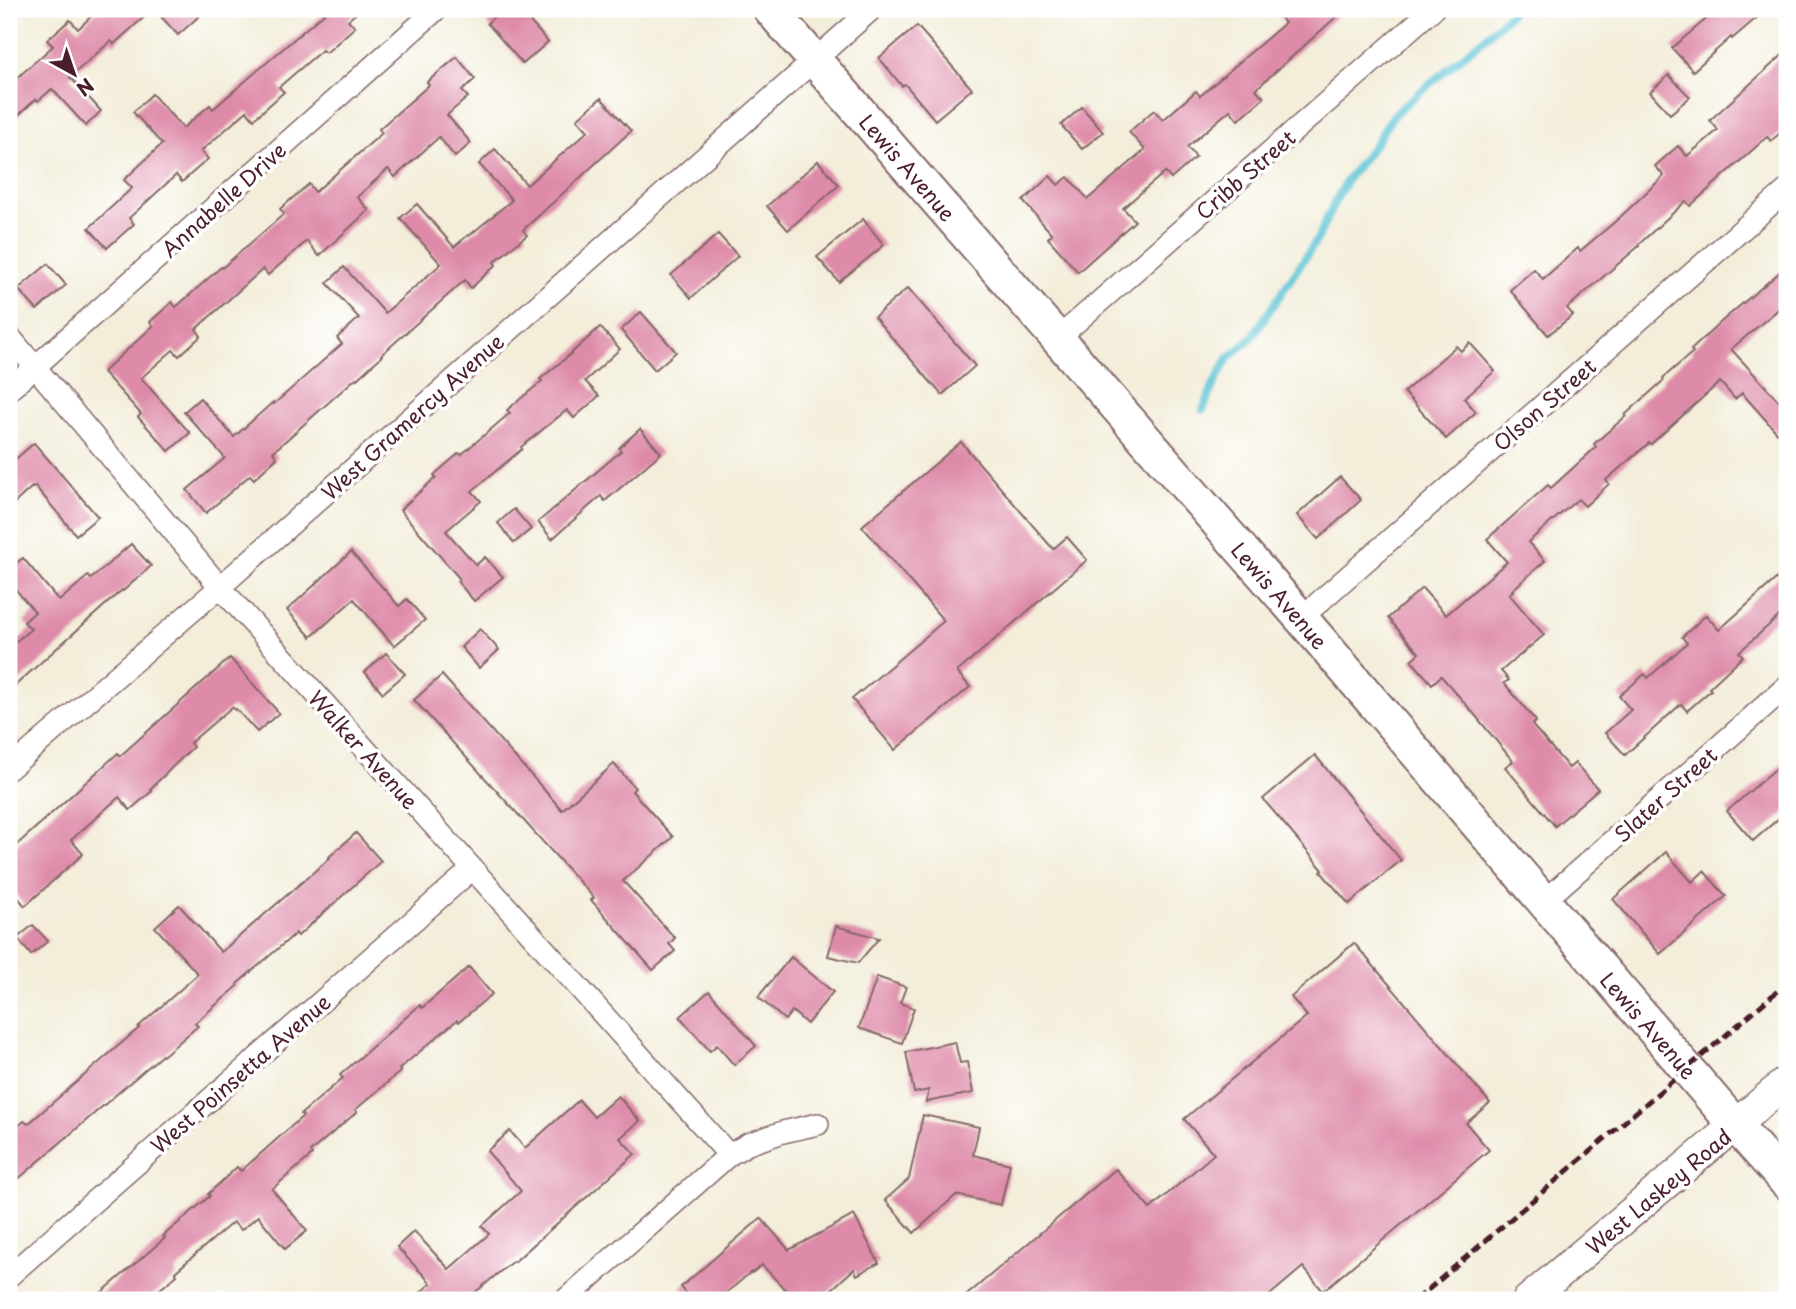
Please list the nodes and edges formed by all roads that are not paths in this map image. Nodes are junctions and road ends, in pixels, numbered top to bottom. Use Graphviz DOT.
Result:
graph roads {
  1 [pos="437,9"];
  2 [pos="769,9"];
  3 [pos="872,9"];
  4 [pos="1433,9"];
  5 [pos="814,59"];
  6 [pos="1787,190"];
  7 [pos="9,336"];
  8 [pos="1057,339"];
  9 [pos="35,366"];
  10 [pos="9,390"];
  11 [pos="220,587"];
  12 [pos="1301,618"];
  13 [pos="1787,686"];
  14 [pos="9,769"];
  15 [pos="471,870"];
  16 [pos="1544,902"];
  17 [pos="1787,1081"];
  18 [pos="818,1124"];
  19 [pos="1735,1125"];
  20 [pos="729,1155"];
  21 [pos="1787,1183"];
  22 [pos="9,1276"];
  23 [pos="565,1300"];
  24 [pos="1528,1300"];
  1 -- 9 [label="street, Annabelle Drive"];
  2 -- 5 [label="main road, Lewis Avenue"];
  3 -- 5 [label="street, West Gramercy Avenue"];
  4 -- 8 [label="street, Cribb Street"];
  5 -- 8 [label="main road, Lewis Avenue"];
  5 -- 11 [label="street, West Gramercy Avenue"];
  6 -- 12 [label="street, Olson Street"];
  7 -- 9 [label="street, Walker Avenue"];
  8 -- 12 [label="main road, Lewis Avenue"];
  9 -- 10 [label="street, Annabelle Drive"];
  9 -- 11 [label="street, Walker Avenue"];
  11 -- 14 [label="street, West Gramercy Avenue"];
  11 -- 15 [label="street, Walker Avenue"];
  12 -- 16 [label="main road, Lewis Avenue"];
  13 -- 16 [label="street, Slater Street"];
  15 -- 20 [label="street, Walker Avenue"];
  15 -- 22 [label="street, West Poinsetta Avenue"];
  16 -- 19 [label="main road, Lewis Avenue"];
  17 -- 19 [label="main road, West Laskey Road"];
  18 -- 20 [label="street"];
  19 -- 21 [label="main road, Lewis Avenue"];
  19 -- 24 [label="main road, West Laskey Road"];
  20 -- 23 [label="street"];
}
